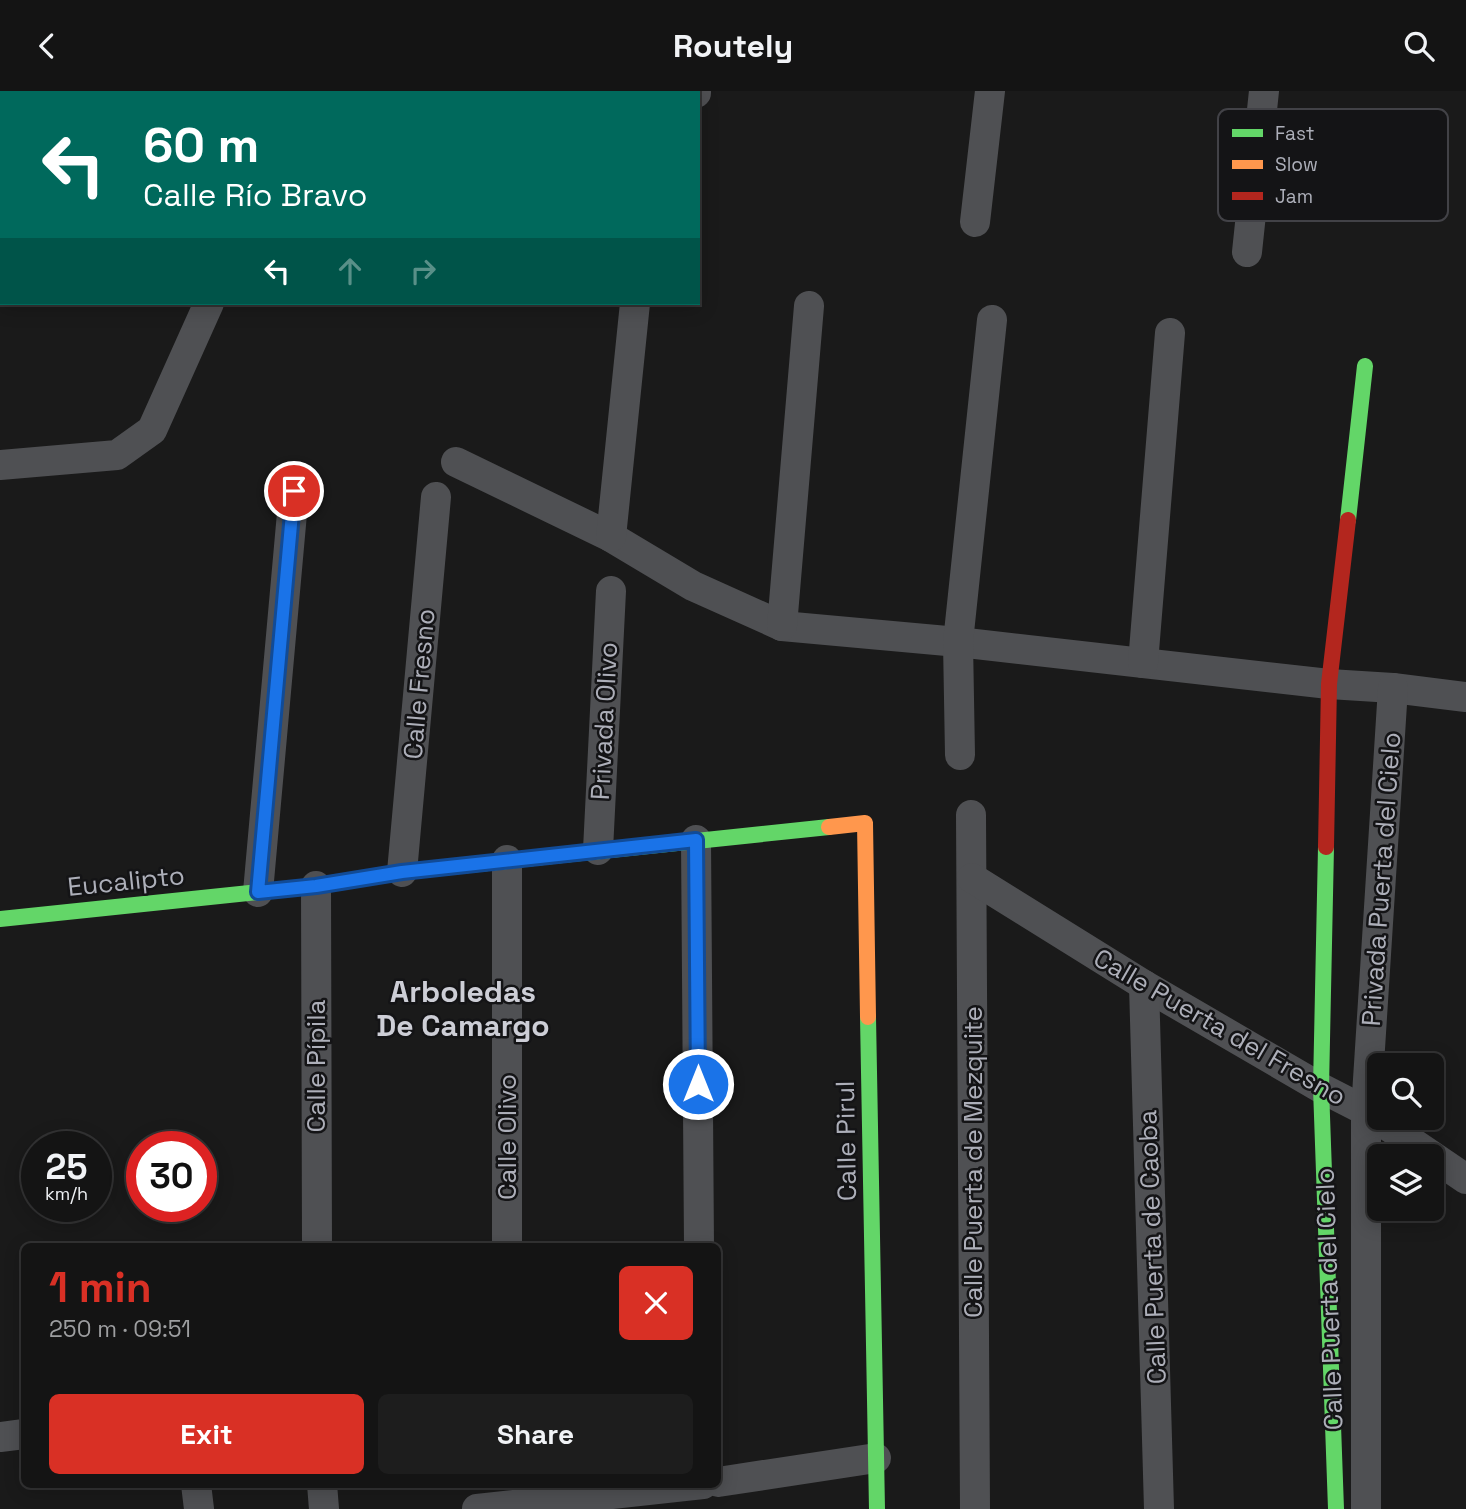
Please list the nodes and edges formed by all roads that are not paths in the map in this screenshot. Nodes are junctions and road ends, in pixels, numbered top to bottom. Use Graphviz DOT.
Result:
graph roads {
  1 [pos="989,91"];
  2 [pos="1264,91"];
  3 [pos="1262,109"];
  4 [pos="1250,221"];
  5 [pos="975,222"];
  6 [pos="1247,252"];
  7 [pos="208,305"];
  8 [pos="635,305"];
  9 [pos="809,306"];
  10 [pos="992,320"];
  11 [pos="1170,333"];
  12 [pos="1365,366"];
  13 [pos="456,462"];
  14 [pos="0,465"];
  15 [pos="294,491"];
  16 [pos="436,497"];
  17 [pos="611,537"];
  18 [pos="611,591"];
  19 [pos="782,626"];
  20 [pos="958,642"];
  21 [pos="1143,663"];
  22 [pos="1329,684"];
  23 [pos="1393,688"];
  24 [pos="1466,697"];
  25 [pos="960,755"];
  26 [pos="971,815"];
  27 [pos="866,823"];
  28 [pos="696,840"];
  29 [pos="598,850"];
  30 [pos="507,860"];
  31 [pos="402,872"];
  32 [pos="972,878"];
  33 [pos="316,886"];
  34 [pos="258,892"];
  35 [pos="0,919"];
  36 [pos="1144,985"];
  37 [pos="1321,1088"];
  38 [pos="1366,1111"];
  39 [pos="1466,1179"];
  40 [pos="317,1243"];
  41 [pos="507,1243"];
  42 [pos="699,1243"];
  43 [pos="21,1434"];
  44 [pos="0,1437"];
  45 [pos="876,1458"];
  46 [pos="721,1482"];
  47 [pos="196,1488"];
  48 [pos="322,1488"];
  49 [pos="653,1488"];
  50 [pos="702,1488"];
  51 [pos="507,1500"];
  52 [pos="198,1509"];
  53 [pos="324,1509"];
  54 [pos="477,1509"];
  55 [pos="702,1509"];
  56 [pos="877,1509"];
  57 [pos="975,1509"];
  58 [pos="1159,1509"];
  59 [pos="1336,1509"];
  60 [pos="1366,1509"];
  1 -- 5 [label="street"];
  2 -- 3 [label="street"];
  4 -- 6 [label="street"];
  7 -- 14 [label="street"];
  8 -- 17 [label="street"];
  9 -- 19 [label="street"];
  10 -- 20 [label="street"];
  11 -- 21 [label="street"];
  12 -- 22 [label="street, Privada Puerta del Cielo"];
  13 -- 17 [label="street"];
  15 -- 34 [label="street"];
  16 -- 31 [label="street, Calle Fresno"];
  17 -- 19 [label="street"];
  18 -- 29 [label="street, Privada Olivo"];
  19 -- 20 [label="street"];
  20 -- 21 [label="street"];
  20 -- 25 [label="street"];
  21 -- 22 [label="street"];
  22 -- 23 [label="street"];
  22 -- 37 [label="street, Privada Puerta del Cielo"];
  23 -- 24 [label="street"];
  23 -- 38 [label="street, Privada Puerta del Cielo"];
  26 -- 32 [label="street, Calle Puerta de Mezquite"];
  27 -- 28 [label="street, Eucalipto"];
  27 -- 45 [label="street, Calle Pirul"];
  28 -- 29 [label="street, Eucalipto"];
  28 -- 42 [label="street"];
  29 -- 30 [label="street, Eucalipto"];
  30 -- 31 [label="street, Eucalipto"];
  30 -- 41 [label="street, Calle Olivo"];
  31 -- 33 [label="street, Eucalipto"];
  32 -- 36 [label="street, Calle Puerta del Fresno"];
  32 -- 57 [label="street, Calle Puerta de Mezquite"];
  33 -- 34 [label="street, Eucalipto"];
  33 -- 40 [label="street, Calle Pípila"];
  34 -- 35 [label="street, Eucalipto"];
  36 -- 37 [label="street, Calle Puerta del Fresno"];
  36 -- 58 [label="street, Calle Puerta de Caoba"];
  37 -- 38 [label="street, Calle Puerta del Fresno"];
  37 -- 59 [label="street, Calle Puerta del Cielo"];
  38 -- 39 [label="street, Calle Puerta del Fresno"];
  38 -- 60 [label="street, Calle Puerta del Cielo"];
  43 -- 44 [label="street"];
  45 -- 46 [label="street"];
  45 -- 56 [label="street, Calle Pirul"];
  47 -- 52 [label="street"];
  48 -- 53 [label="street"];
  49 -- 51 [label="street"];
  50 -- 55 [label="street"];
  51 -- 54 [label="street"];
}
